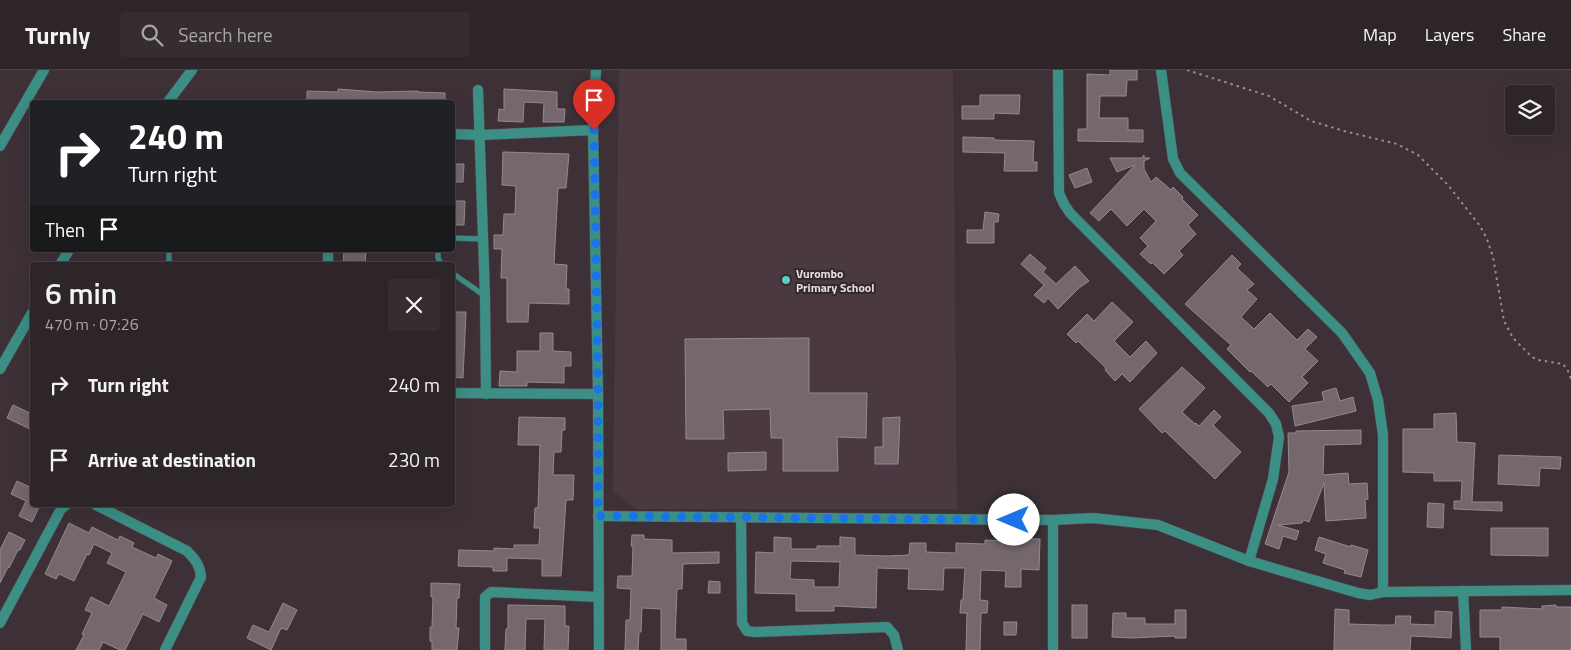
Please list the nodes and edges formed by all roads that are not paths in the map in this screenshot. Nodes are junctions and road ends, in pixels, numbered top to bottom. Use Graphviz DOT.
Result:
graph roads {
  1 [pos="44,70"];
  2 [pos="596,70"];
  3 [pos="1058,70"];
  4 [pos="1161,70"];
  5 [pos="186,72"];
  6 [pos="478,90"];
  7 [pos="169,100"];
  8 [pos="594,130"];
  9 [pos="455,134"];
  10 [pos="480,135"];
  11 [pos="0,146"];
  12 [pos="455,238"];
  13 [pos="483,238"];
  14 [pos="455,275"];
  15 [pos="485,296"];
  16 [pos="30,316"];
  17 [pos="0,369"];
  18 [pos="455,393"];
  19 [pos="486,394"];
  20 [pos="598,394"];
  21 [pos="64,507"];
  22 [pos="100,507"];
  23 [pos="598,516"];
  24 [pos="741,517"];
  25 [pos="1053,520"];
  26 [pos="1249,561"];
  27 [pos="1571,590"];
  28 [pos="1463,591"];
  29 [pos="1383,592"];
  30 [pos="599,597"];
  31 [pos="0,623"];
  32 [pos="165,650"];
  33 [pos="485,650"];
  34 [pos="599,650"];
  35 [pos="898,650"];
  36 [pos="1053,650"];
  37 [pos="1466,650"];
  1 -- 11 [label="street"];
  2 -- 8 [label="street"];
  3 -- 26 [label="street"];
  4 -- 29 [label="street"];
  5 -- 7 [label="street"];
  6 -- 10 [label="street"];
  8 -- 10 [label="street"];
  8 -- 20 [label="street"];
  9 -- 10 [label="street"];
  10 -- 13 [label="street"];
  12 -- 13 [label="lane"];
  13 -- 15 [label="street"];
  14 -- 15 [label="lane"];
  15 -- 19 [label="street"];
  16 -- 17 [label="street"];
  18 -- 19 [label="street"];
  19 -- 20 [label="street"];
  20 -- 23 [label="street"];
  21 -- 31 [label="street"];
  22 -- 32 [label="street"];
  23 -- 24 [label="street"];
  23 -- 30 [label="street"];
  24 -- 25 [label="street"];
  24 -- 35 [label="street"];
  25 -- 26 [label="street"];
  25 -- 36 [label="street"];
  26 -- 29 [label="street"];
  27 -- 28 [label="street"];
  28 -- 29 [label="street"];
  28 -- 37 [label="street"];
  30 -- 33 [label="street"];
  30 -- 34 [label="street"];
}
